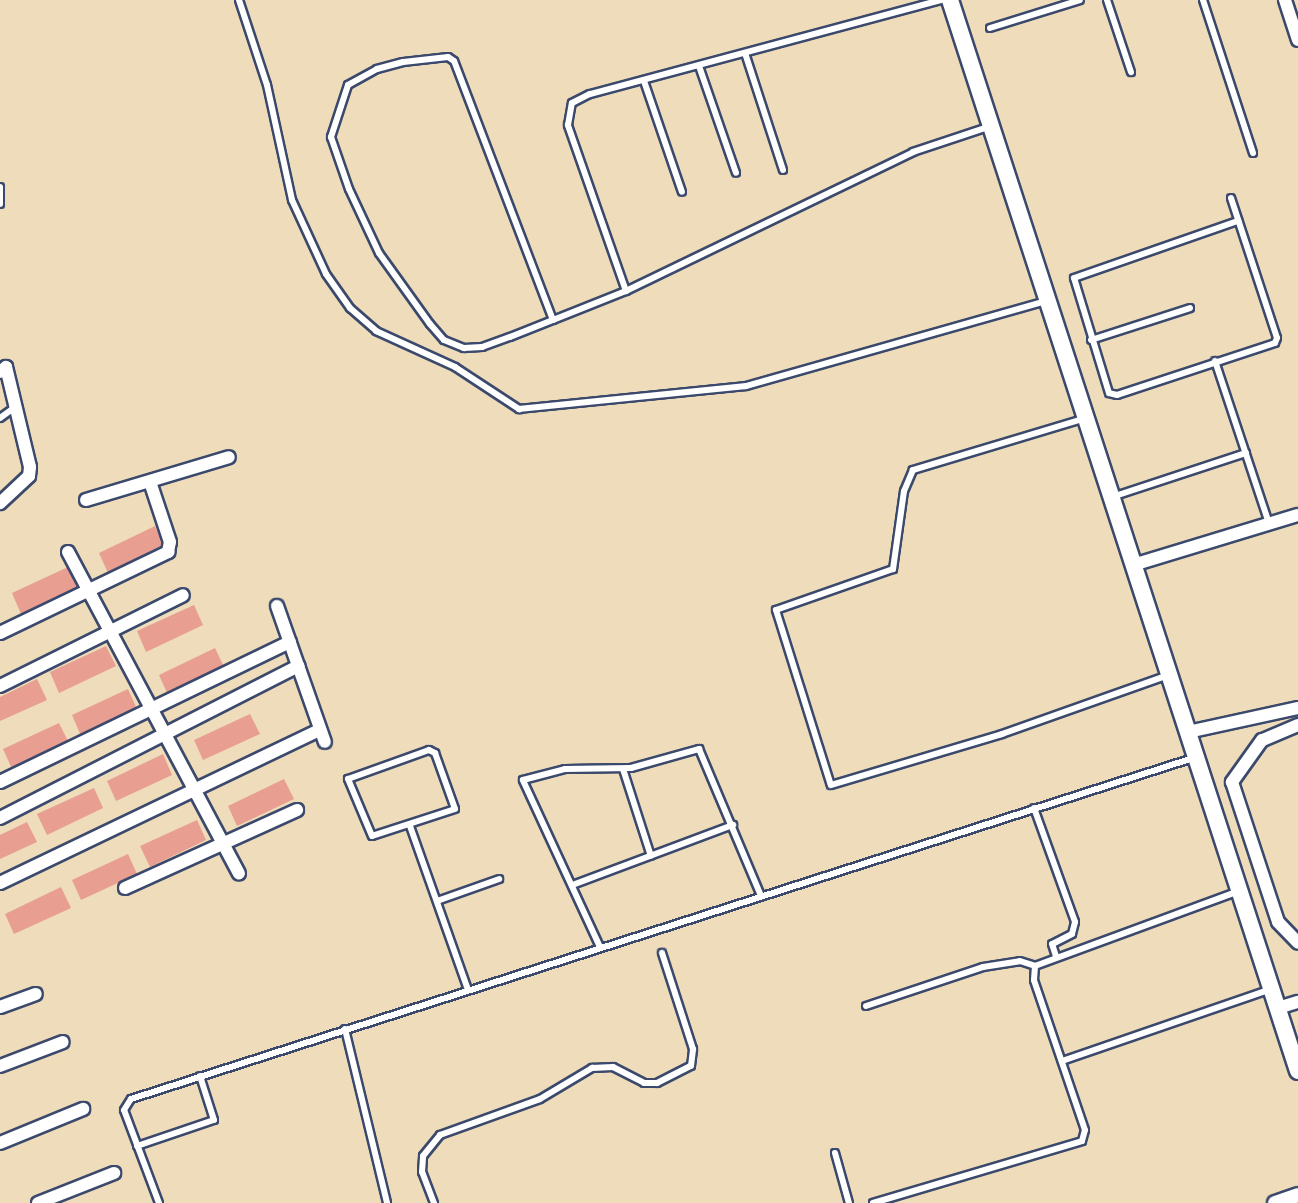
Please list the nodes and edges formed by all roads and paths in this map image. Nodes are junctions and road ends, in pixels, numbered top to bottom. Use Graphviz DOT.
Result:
graph roads {
  1 [pos="239,0"];
  2 [pos="942,0"];
  3 [pos="950,0"];
  4 [pos="1080,0"];
  5 [pos="1107,0"];
  6 [pos="1203,0"];
  7 [pos="1285,0"];
  8 [pos="990,28"];
  9 [pos="1298,40"];
  10 [pos="745,53"];
  11 [pos="699,66"];
  12 [pos="1131,72"];
  13 [pos="644,81"];
  14 [pos="991,126"];
  15 [pos="1253,153"];
  16 [pos="783,170"];
  17 [pos="736,173"];
  18 [pos="0,187"];
  19 [pos="682,192"];
  20 [pos="1231,198"];
  21 [pos="0,204"];
  22 [pos="1238,221"];
  23 [pos="626,291"];
  24 [pos="1047,301"];
  25 [pos="1190,308"];
  26 [pos="553,320"];
  27 [pos="1091,340"];
  28 [pos="1215,361"];
  29 [pos="0,372"];
  30 [pos="17,405"];
  31 [pos="0,418"];
  32 [pos="1086,418"];
  33 [pos="1246,453"];
  34 [pos="229,457"];
  35 [pos="150,482"];
  36 [pos="1111,498"];
  37 [pos="86,500"];
  38 [pos="0,503"];
  39 [pos="1298,515"];
  40 [pos="1269,523"];
  41 [pos="68,552"];
  42 [pos="1133,565"];
  43 [pos="89,591"];
  44 [pos="183,595"];
  45 [pos="277,606"];
  46 [pos="110,632"];
  47 [pos="0,633"];
  48 [pos="290,642"];
  49 [pos="298,666"];
  50 [pos="1169,675"];
  51 [pos="0,686"];
  52 [pos="1298,708"];
  53 [pos="151,710"];
  54 [pos="1249,719"];
  55 [pos="1298,725"];
  56 [pos="1188,732"];
  57 [pos="164,738"];
  58 [pos="1262,740"];
  59 [pos="1196,757"];
  60 [pos="623,769"];
  61 [pos="0,782"];
  62 [pos="194,791"];
  63 [pos="1034,808"];
  64 [pos="297,810"];
  65 [pos="0,818"];
  66 [pos="733,825"];
  67 [pos="410,826"];
  68 [pos="223,843"];
  69 [pos="651,856"];
  70 [pos="239,873"];
  71 [pos="499,879"];
  72 [pos="0,883"];
  73 [pos="575,884"];
  74 [pos="125,888"];
  75 [pos="1240,891"];
  76 [pos="761,896"];
  77 [pos="437,901"];
  78 [pos="1298,943"];
  79 [pos="600,947"];
  80 [pos="662,953"];
  81 [pos="1056,956"];
  82 [pos="1035,966"];
  83 [pos="1271,989"];
  84 [pos="468,990"];
  85 [pos="36,994"];
  86 [pos="1298,1002"];
  87 [pos="866,1006"];
  88 [pos="0,1007"];
  89 [pos="1278,1008"];
  90 [pos="1291,1024"];
  91 [pos="345,1029"];
  92 [pos="63,1042"];
  93 [pos="1062,1061"];
  94 [pos="0,1066"];
  95 [pos="1298,1071"];
  96 [pos="200,1076"];
  97 [pos="83,1109"];
  98 [pos="0,1143"];
  99 [pos="137,1146"];
  100 [pos="835,1153"];
  101 [pos="114,1173"];
  102 [pos="1298,1195"];
  103 [pos="38,1203"];
  104 [pos="159,1203"];
  105 [pos="387,1203"];
  106 [pos="434,1203"];
  107 [pos="849,1203"];
  108 [pos="873,1203"];
  109 [pos="1275,1203"];
  1 -- 24 [label="lane"];
  2 -- 10 [label="lane"];
  3 -- 14 [label="main road"];
  4 -- 8 [label="lane"];
  5 -- 12 [label="lane"];
  6 -- 15 [label="lane"];
  7 -- 9 [label="street"];
  10 -- 11 [label="lane"];
  10 -- 16 [label="lane"];
  11 -- 13 [label="lane"];
  11 -- 17 [label="lane"];
  13 -- 19 [label="lane"];
  13 -- 23 [label="lane"];
  14 -- 23 [label="lane"];
  14 -- 24 [label="main road"];
  18 -- 21 [label="lane"];
  20 -- 22 [label="lane"];
  22 -- 27 [label="lane"];
  22 -- 28 [label="lane"];
  23 -- 26 [label="lane"];
  24 -- 32 [label="main road"];
  25 -- 27 [label="lane"];
  26 -- 26 [label="lane"];
  27 -- 28 [label="lane"];
  28 -- 33 [label="lane"];
  29 -- 30 [label="street"];
  30 -- 31 [label="lane"];
  30 -- 38 [label="street"];
  32 -- 36 [label="main road"];
  32 -- 50 [label="lane"];
  33 -- 36 [label="lane"];
  33 -- 40 [label="lane"];
  34 -- 35 [label="street"];
  35 -- 37 [label="street"];
  35 -- 43 [label="street"];
  36 -- 42 [label="main road"];
  39 -- 40 [label="street"];
  40 -- 42 [label="street"];
  41 -- 43 [label="street"];
  42 -- 50 [label="main road"];
  43 -- 46 [label="street"];
  43 -- 47 [label="street"];
  44 -- 46 [label="street"];
  45 -- 48 [label="street"];
  46 -- 51 [label="street"];
  46 -- 53 [label="street"];
  48 -- 49 [label="street"];
  48 -- 53 [label="street"];
  49 -- 57 [label="street"];
  49 -- 62 [label="street"];
  50 -- 56 [label="main road"];
  52 -- 54 [label="street"];
  53 -- 57 [label="street"];
  53 -- 61 [label="street"];
  54 -- 56 [label="street"];
  54 -- 58 [label="street"];
  55 -- 58 [label="street"];
  56 -- 59 [label="main road"];
  57 -- 62 [label="street"];
  57 -- 65 [label="street"];
  58 -- 78 [label="street"];
  59 -- 63 [label="lane"];
  59 -- 75 [label="main road"];
  60 -- 66 [label="lane"];
  60 -- 69 [label="lane"];
  60 -- 73 [label="lane"];
  62 -- 68 [label="street"];
  62 -- 72 [label="street"];
  63 -- 76 [label="lane"];
  63 -- 81 [label="lane"];
  64 -- 68 [label="street"];
  66 -- 69 [label="lane"];
  66 -- 76 [label="lane"];
  67 -- 67 [label="lane"];
  67 -- 77 [label="lane"];
  68 -- 70 [label="street"];
  68 -- 74 [label="street"];
  69 -- 73 [label="lane"];
  71 -- 77 [label="lane"];
  73 -- 79 [label="lane"];
  75 -- 81 [label="lane"];
  75 -- 83 [label="main road"];
  76 -- 79 [label="lane"];
  77 -- 84 [label="lane"];
  79 -- 84 [label="lane"];
  80 -- 106 [label="lane"];
  81 -- 82 [label="lane"];
  82 -- 87 [label="lane"];
  82 -- 93 [label="lane"];
  83 -- 89 [label="main road"];
  83 -- 93 [label="lane"];
  84 -- 91 [label="lane"];
  85 -- 88 [label="street"];
  86 -- 89 [label="street"];
  89 -- 90 [label="main road"];
  90 -- 95 [label="main road"];
  91 -- 96 [label="lane"];
  91 -- 105 [label="lane"];
  92 -- 94 [label="street"];
  93 -- 108 [label="lane"];
  96 -- 99 [label="lane"];
  96 -- 99 [label="lane"];
  97 -- 98 [label="street"];
  99 -- 104 [label="lane"];
  100 -- 107 [label="lane"];
  101 -- 103 [label="street"];
  102 -- 109 [label="street"];
}
